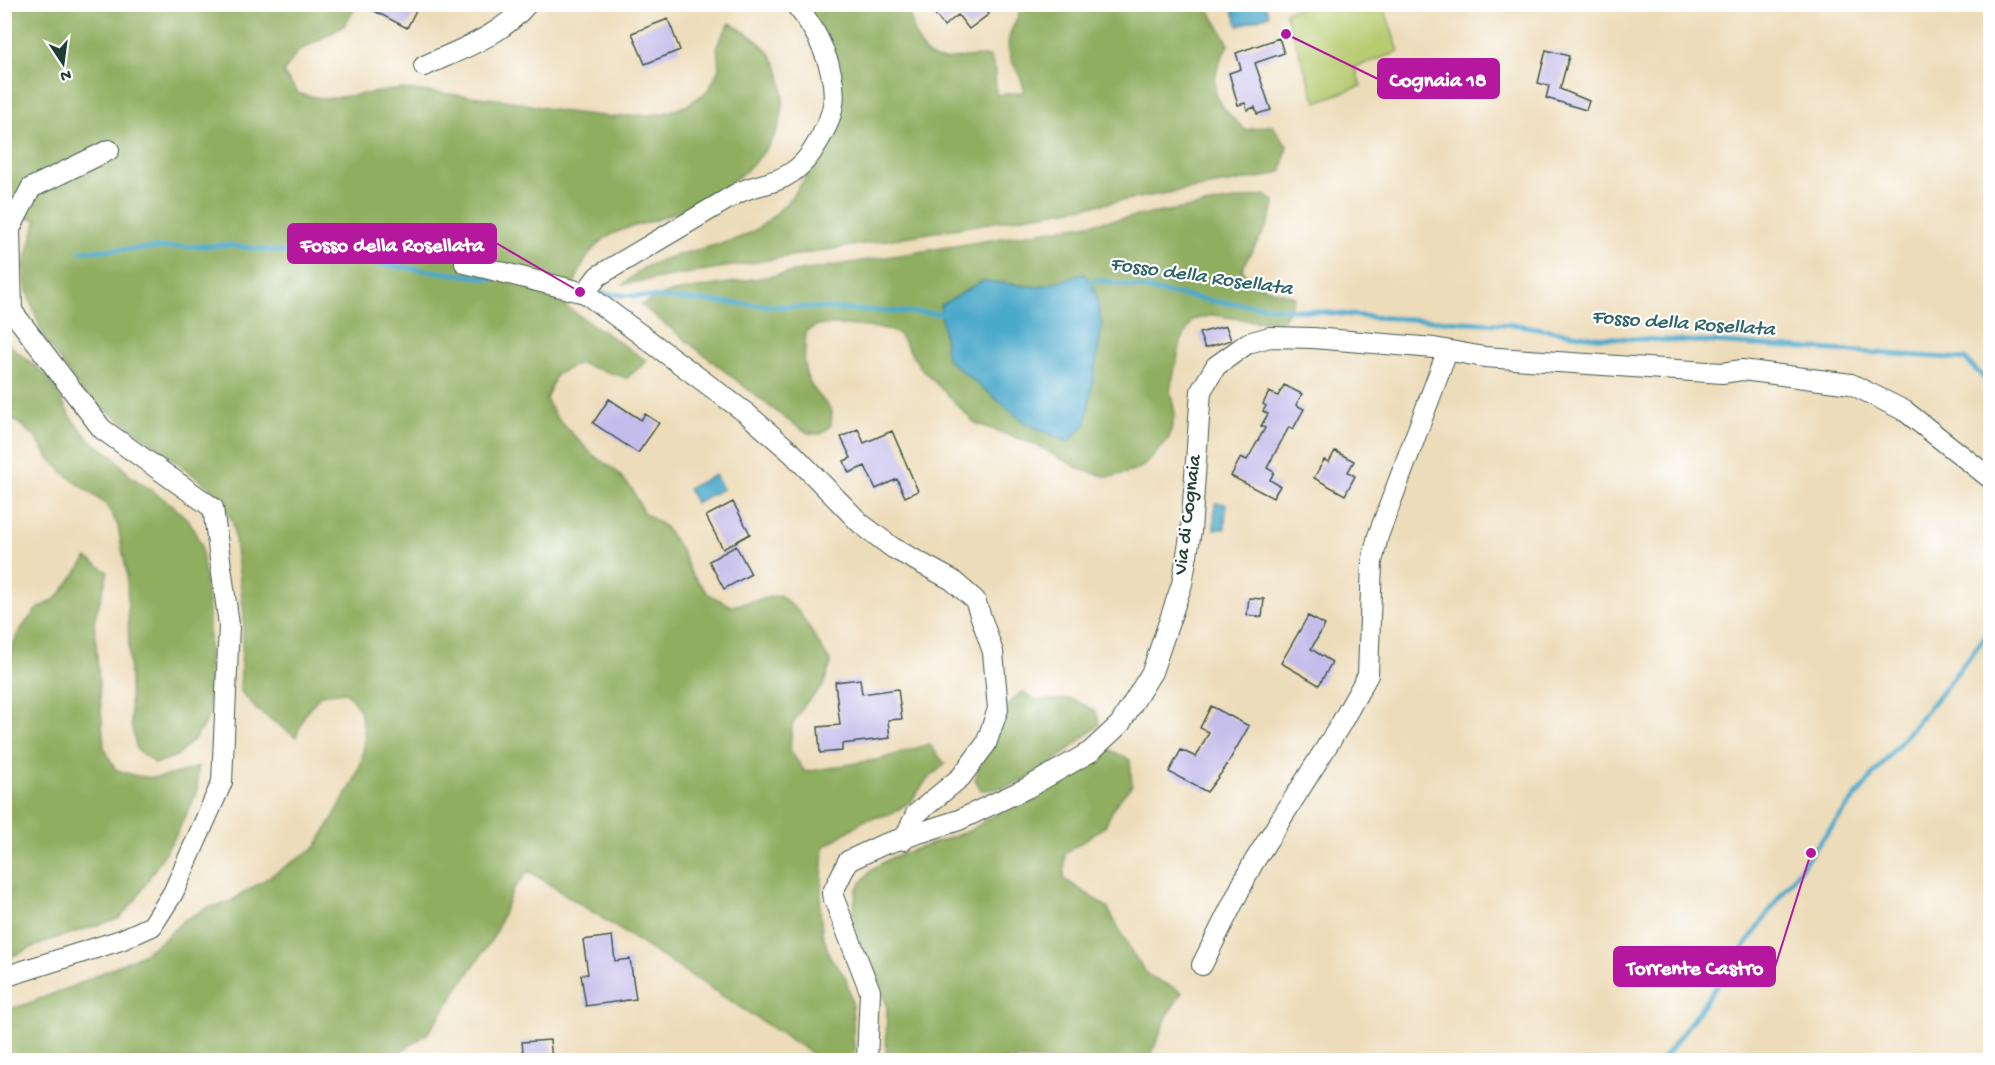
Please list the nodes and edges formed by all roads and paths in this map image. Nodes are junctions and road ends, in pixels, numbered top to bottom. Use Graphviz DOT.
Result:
graph roads {
  1 [pos="528,4"];
  2 [pos="795,4"];
  3 [pos="424,66"];
  4 [pos="109,150"];
  5 [pos="465,263"];
  6 [pos="585,293"];
  7 [pos="1447,352"];
  8 [pos="1990,478"];
  9 [pos="904,840"];
  10 [pos="1203,965"];
  11 [pos="4,977"];
  12 [pos="867,1060"];
  1 -- 3 [label="street"];
  2 -- 6 [label="street"];
  4 -- 11 [label="street"];
  5 -- 6 [label="street"];
  6 -- 9 [label="street"];
  7 -- 8 [label="street, Via di Cognaia"];
  7 -- 9 [label="street, Via di Cognaia"];
  7 -- 10 [label="street"];
  9 -- 12 [label="street, Via di Cognaia"];
}
